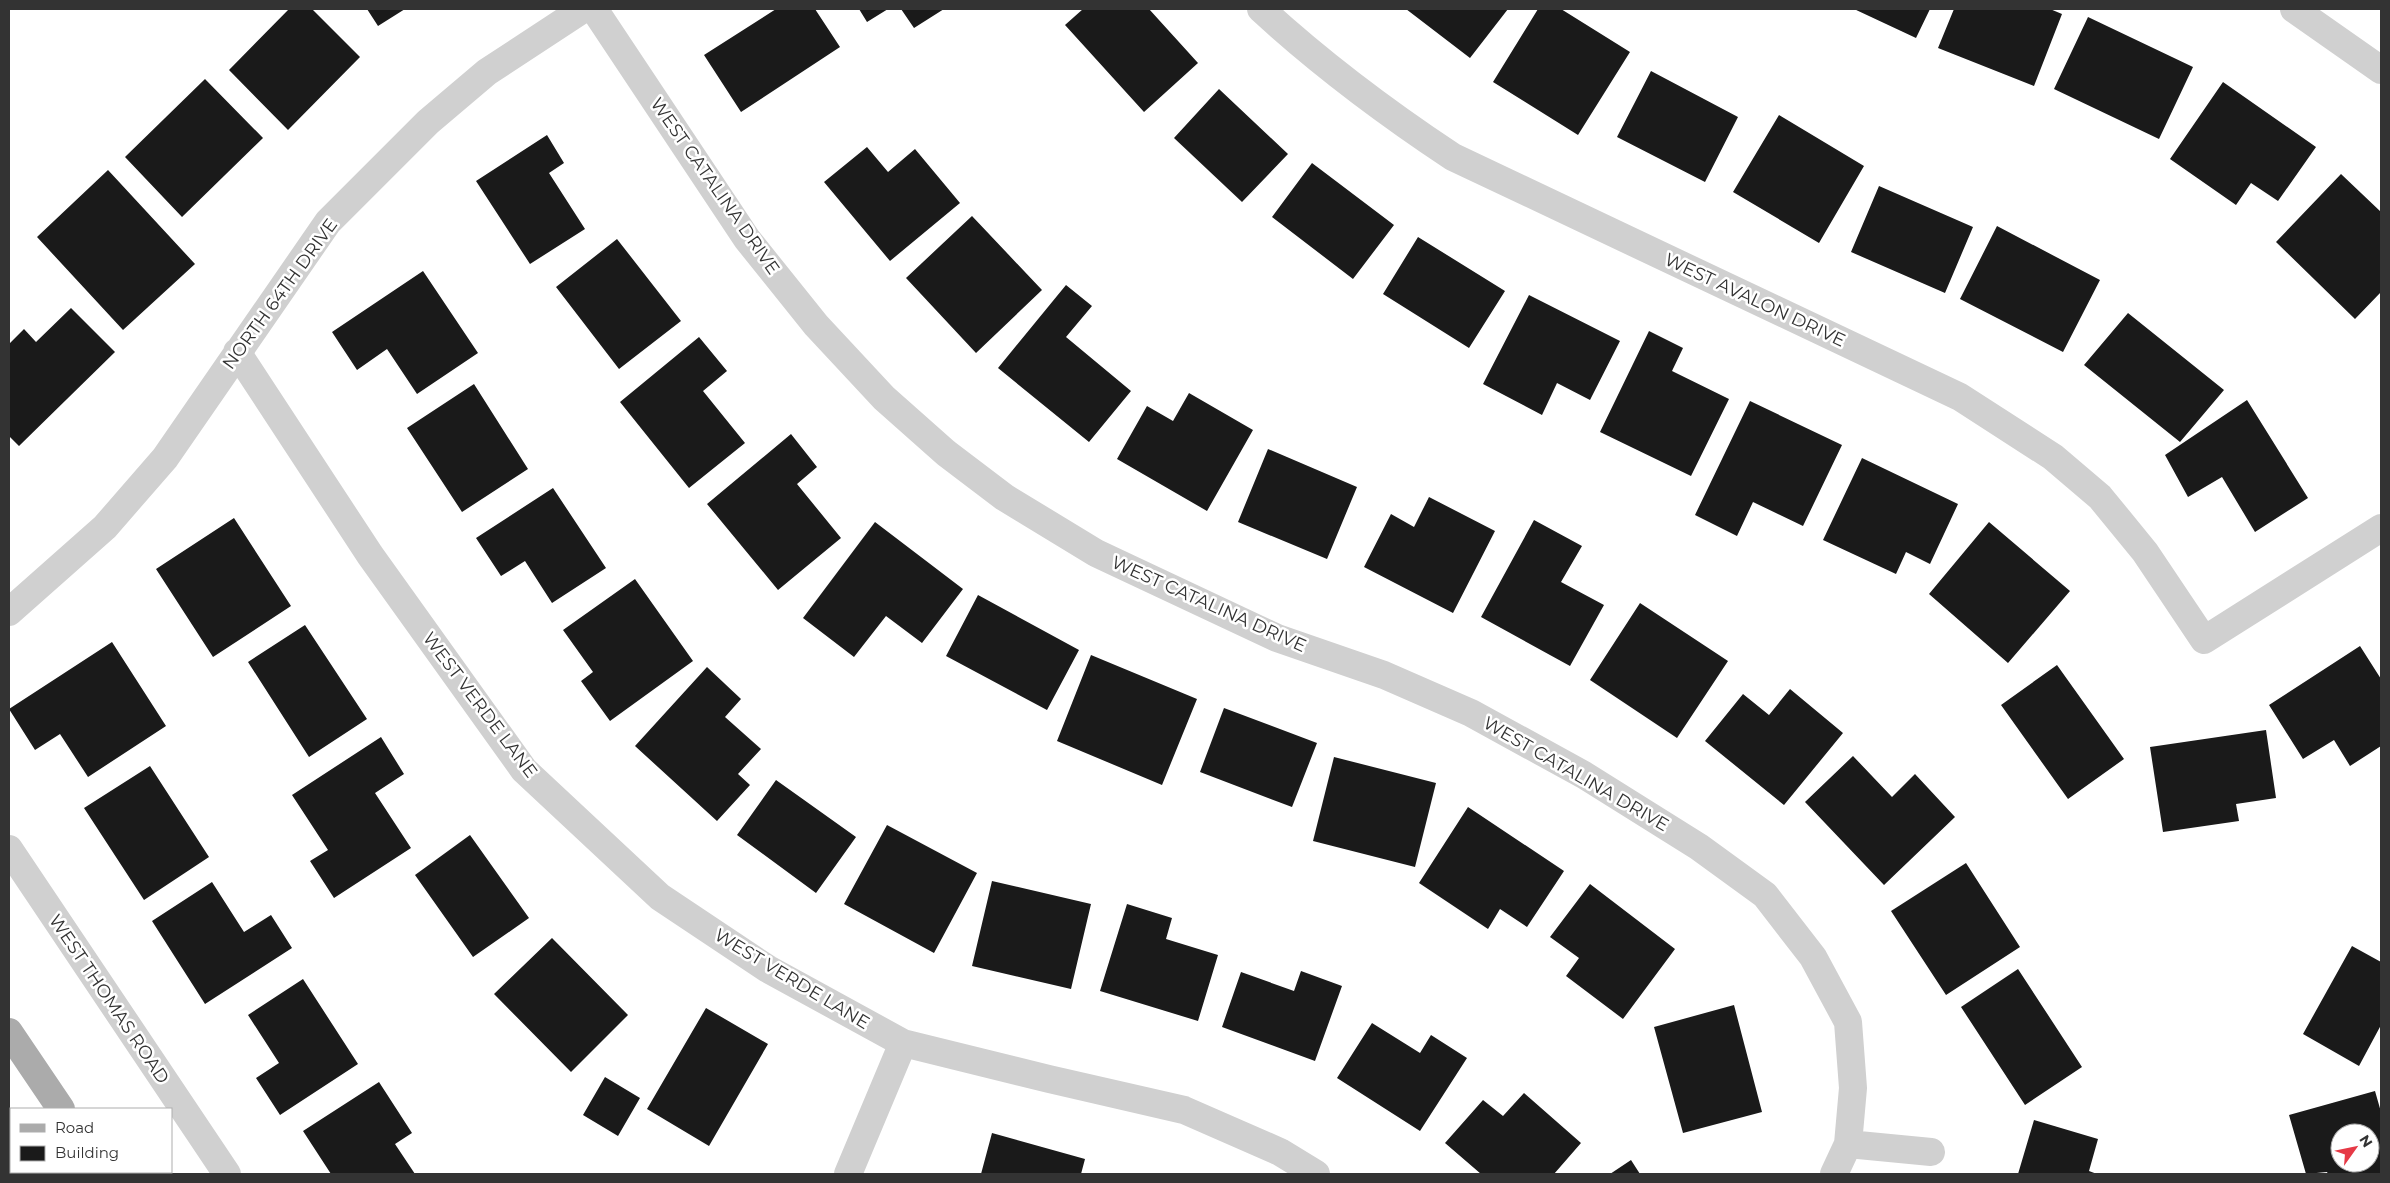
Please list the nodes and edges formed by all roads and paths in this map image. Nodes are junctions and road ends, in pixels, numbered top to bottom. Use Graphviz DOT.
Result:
graph roads {
  1 [pos="583,9"];
  2 [pos="594,9"];
  3 [pos="1261,9"];
  4 [pos="2294,9"];
  5 [pos="2381,70"];
  6 [pos="237,352"];
  7 [pos="2381,528"];
  8 [pos="9,612"];
  9 [pos="9,849"];
  10 [pos="9,1032"];
  11 [pos="903,1043"];
  12 [pos="60,1108"];
  13 [pos="1848,1144"];
  14 [pos="1930,1152"];
  15 [pos="227,1174"];
  16 [pos="848,1174"];
  17 [pos="1316,1174"];
  18 [pos="1834,1174"];
  1 -- 6 [label="street, NORTH 64TH DRIVE"];
  2 -- 13 [label="street, WEST CATALINA DRIVE"];
  3 -- 7 [label="street, WEST AVALON DRIVE"];
  4 -- 5 [label="street"];
  6 -- 8 [label="street, NORTH 64TH DRIVE"];
  6 -- 11 [label="street, WEST VERDE LANE"];
  9 -- 15 [label="street, WEST THOMAS ROAD"];
  10 -- 12 [label="main road"];
  11 -- 16 [label="street"];
  11 -- 17 [label="street, WEST VERDE LANE"];
  13 -- 14 [label="street"];
  13 -- 18 [label="street, WEST CATALINA DRIVE"];
}
